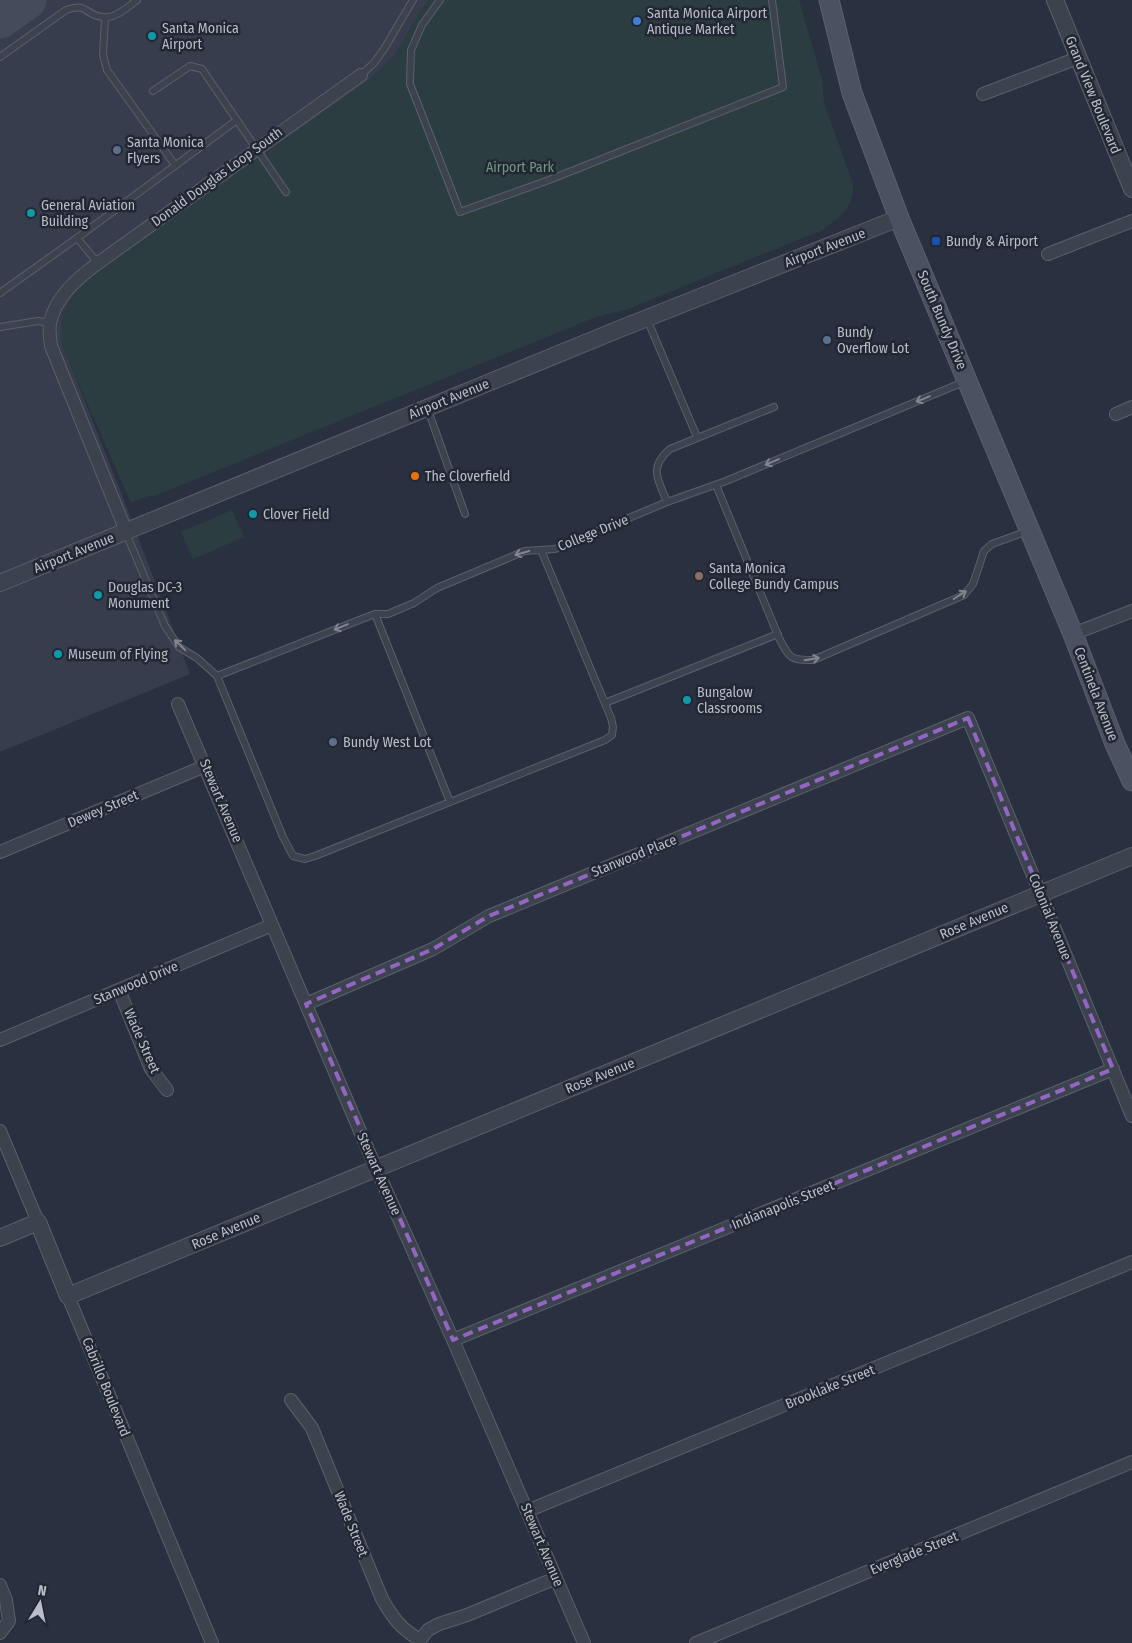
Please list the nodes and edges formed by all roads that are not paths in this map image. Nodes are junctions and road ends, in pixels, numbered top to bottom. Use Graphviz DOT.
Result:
graph roads {
  1 [pos="137,0"];
  2 [pos="413,0"];
  3 [pos="440,0"];
  4 [pos="772,0"];
  5 [pos="829,0"];
  6 [pos="1055,0"];
  7 [pos="104,18"];
  8 [pos="0,57"];
  9 [pos="1078,58"];
  10 [pos="361,75"];
  11 [pos="153,91"];
  12 [pos="983,94"];
  13 [pos="238,120"];
  14 [pos="257,148"];
  15 [pos="175,165"];
  16 [pos="1132,189"];
  17 [pos="286,192"];
  18 [pos="899,218"];
  19 [pos="1132,221"];
  20 [pos="78,238"];
  21 [pos="1048,254"];
  22 [pos="98,263"];
  23 [pos="0,293"];
  24 [pos="647,318"];
  25 [pos="50,323"];
  26 [pos="0,327"];
  27 [pos="968,381"];
  28 [pos="774,407"];
  29 [pos="1132,407"];
  30 [pos="427,408"];
  31 [pos="1116,414"];
  32 [pos="697,437"];
  33 [pos="716,485"];
  34 [pos="667,502"];
  35 [pos="465,514"];
  36 [pos="1029,530"];
  37 [pos="126,532"];
  38 [pos="541,550"];
  39 [pos="0,583"];
  40 [pos="1132,611"];
  41 [pos="375,614"];
  42 [pos="778,634"];
  43 [pos="1073,634"];
  44 [pos="218,676"];
  45 [pos="605,703"];
  46 [pos="178,704"];
  47 [pos="968,718"];
  48 [pos="205,766"];
  49 [pos="1132,781"];
  50 [pos="450,802"];
  51 [pos="0,852"];
  52 [pos="1132,856"];
  53 [pos="1040,893"];
  54 [pos="272,925"];
  55 [pos="119,990"];
  56 [pos="306,1004"];
  57 [pos="0,1040"];
  58 [pos="1113,1069"];
  59 [pos="167,1090"];
  60 [pos="1132,1116"];
  61 [pos="0,1130"];
  62 [pos="377,1167"];
  63 [pos="38,1222"];
  64 [pos="0,1238"];
  65 [pos="1132,1262"];
  66 [pos="68,1296"];
  67 [pos="453,1340"];
  68 [pos="290,1400"];
  69 [pos="1132,1462"];
  70 [pos="527,1511"];
  71 [pos="556,1578"];
  72 [pos="0,1585"];
  73 [pos="0,1633"];
  74 [pos="419,1642"];
  75 [pos="212,1643"];
  76 [pos="584,1643"];
  77 [pos="696,1643"];
  1 -- 7 [label="lane"];
  2 -- 10 [label="lane, Donald Douglas Loop South"];
  3 -- 4 [label="lane"];
  5 -- 18 [label="main road, South Bundy Drive"];
  6 -- 9 [label="street, Grand View Boulevard"];
  7 -- 8 [label="lane"];
  7 -- 15 [label="lane"];
  9 -- 12 [label="street"];
  9 -- 16 [label="street, Grand View Boulevard"];
  10 -- 14 [label="street, Donald Douglas Loop South"];
  11 -- 13 [label="lane"];
  13 -- 14 [label="lane"];
  13 -- 15 [label="lane"];
  14 -- 17 [label="lane"];
  14 -- 22 [label="street, Donald Douglas Loop South"];
  15 -- 20 [label="lane"];
  18 -- 24 [label="street, Airport Avenue"];
  18 -- 27 [label="main road, South Bundy Drive"];
  19 -- 21 [label="street"];
  20 -- 22 [label="lane"];
  20 -- 23 [label="lane"];
  22 -- 25 [label="street, Donald Douglas Loop South"];
  24 -- 30 [label="street, Airport Avenue"];
  24 -- 32 [label="lane"];
  25 -- 26 [label="lane"];
  25 -- 37 [label="street, Donald Douglas Loop South"];
  27 -- 33 [label="lane, College Drive, one-way"];
  27 -- 36 [label="main road, South Bundy Drive"];
  28 -- 32 [label="lane"];
  29 -- 31 [label="street"];
  30 -- 35 [label="lane"];
  30 -- 37 [label="street, Airport Avenue"];
  32 -- 34 [label="lane"];
  33 -- 34 [label="lane, College Drive"];
  33 -- 42 [label="lane"];
  34 -- 38 [label="lane, College Drive"];
  42 -- 36 [label="lane, one-way"];
  36 -- 43 [label="main road, South Bundy Drive"];
  37 -- 39 [label="street, Airport Avenue"];
  44 -- 37 [label="lane, one-way"];
  38 -- 41 [label="lane, College Drive, one-way"];
  38 -- 45 [label="lane"];
  40 -- 43 [label="street"];
  41 -- 44 [label="lane, College Drive, one-way"];
  41 -- 50 [label="lane"];
  42 -- 45 [label="lane"];
  43 -- 49 [label="main road, Centinela Avenue"];
  44 -- 50 [label="lane"];
  45 -- 50 [label="lane"];
  46 -- 48 [label="street, Stewart Avenue"];
  47 -- 53 [label="street, Colonial Avenue"];
  47 -- 56 [label="street, Stanwood Place"];
  48 -- 51 [label="street, Dewey Street"];
  48 -- 54 [label="street, Stewart Avenue"];
  52 -- 53 [label="street, Rose Avenue"];
  53 -- 58 [label="street, Colonial Avenue"];
  53 -- 62 [label="street, Rose Avenue"];
  54 -- 55 [label="street, Stanwood Drive"];
  54 -- 56 [label="street, Stewart Avenue"];
  55 -- 57 [label="street, Stanwood Drive"];
  55 -- 59 [label="street, Wade Street"];
  56 -- 62 [label="street, Stewart Avenue"];
  58 -- 60 [label="street, Colonial Avenue"];
  58 -- 67 [label="street, Indianapolis Street"];
  61 -- 63 [label="street, Cabrillo Boulevard"];
  62 -- 66 [label="street, Rose Avenue"];
  62 -- 67 [label="street, Stewart Avenue"];
  63 -- 64 [label="street"];
  63 -- 66 [label="street, Cabrillo Boulevard"];
  65 -- 70 [label="street, Brooklake Street"];
  66 -- 75 [label="street, Cabrillo Boulevard"];
  67 -- 70 [label="street, Stewart Avenue"];
  68 -- 74 [label="street, Wade Street"];
  69 -- 77 [label="street, Everglade Street"];
  70 -- 71 [label="street, Stewart Avenue"];
  71 -- 74 [label="street, Wade Street"];
  71 -- 76 [label="street, Stewart Avenue"];
  72 -- 73 [label="street"];
}
